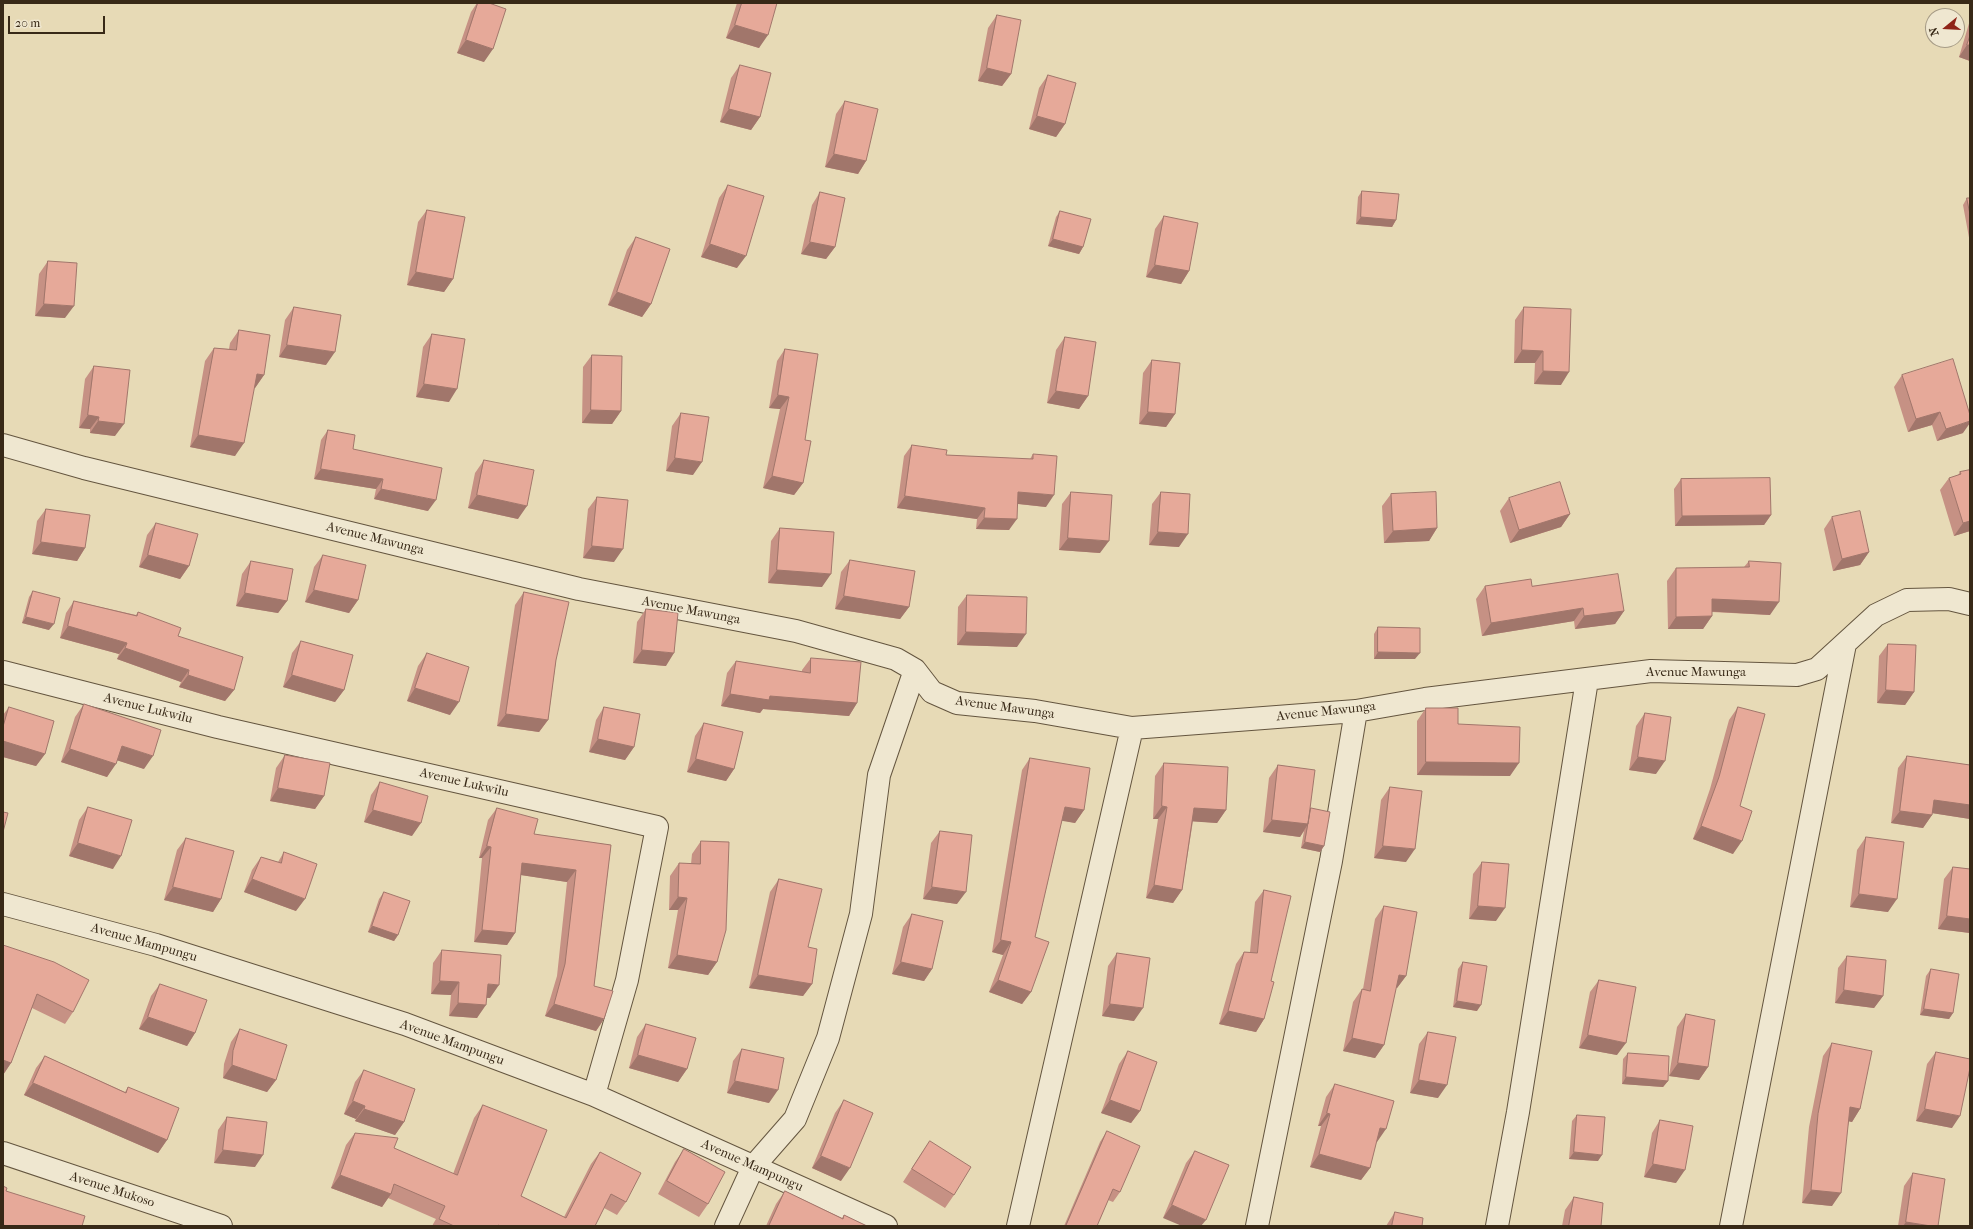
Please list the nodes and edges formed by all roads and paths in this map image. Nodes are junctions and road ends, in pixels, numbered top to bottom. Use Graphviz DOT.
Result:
graph roads {
  1 [pos="3,445"];
  2 [pos="1970,604"];
  3 [pos="1845,644"];
  4 [pos="915,670"];
  5 [pos="3,672"];
  6 [pos="1587,680"];
  7 [pos="1356,711"];
  8 [pos="1132,728"];
  9 [pos="3,904"];
  10 [pos="594,1095"];
  11 [pos="3,1153"];
  12 [pos="753,1167"];
  13 [pos="221,1226"];
  14 [pos="726,1226"];
  15 [pos="886,1226"];
  16 [pos="1018,1226"];
  17 [pos="1257,1226"];
  18 [pos="1497,1226"];
  19 [pos="1731,1226"];
  1 -- 4 [label="street, Avenue Mawunga"];
  2 -- 3 [label="street, Avenue Mawunga"];
  3 -- 6 [label="street, Avenue Mawunga"];
  3 -- 19 [label="street"];
  4 -- 8 [label="street, Avenue Mawunga"];
  4 -- 12 [label="street"];
  5 -- 10 [label="street, Avenue Lukwilu"];
  6 -- 7 [label="street, Avenue Mawunga"];
  6 -- 18 [label="street"];
  7 -- 8 [label="street, Avenue Mawunga"];
  7 -- 17 [label="street"];
  8 -- 16 [label="street"];
  9 -- 10 [label="street, Avenue Mampungu"];
  10 -- 12 [label="street, Avenue Mampungu"];
  11 -- 13 [label="street, Avenue Mukoso"];
  12 -- 14 [label="street"];
  12 -- 15 [label="street, Avenue Mampungu"];
}
